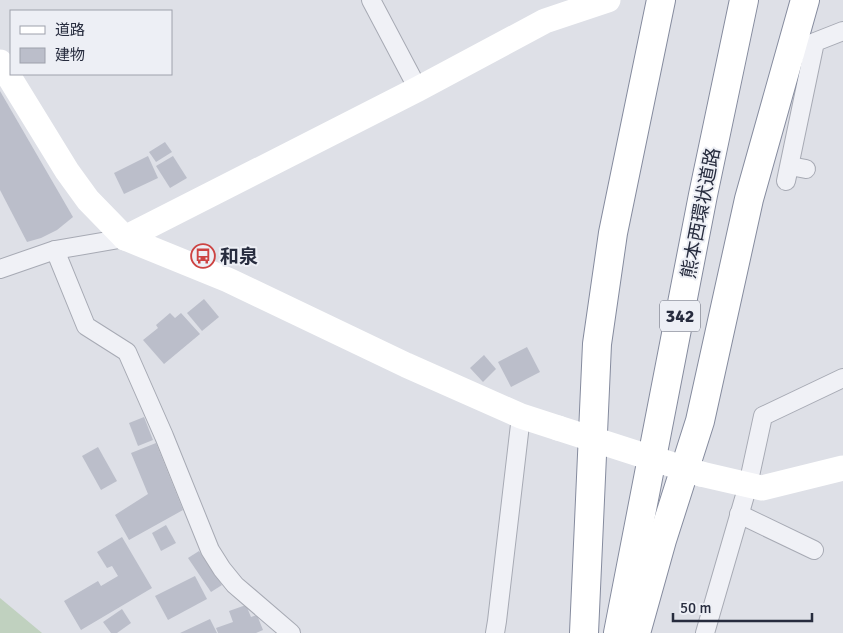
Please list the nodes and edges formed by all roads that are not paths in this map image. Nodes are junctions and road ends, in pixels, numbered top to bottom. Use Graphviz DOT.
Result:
graph roads {
  1 [pos="371,0"];
  2 [pos="608,0"];
  3 [pos="661,0"];
  4 [pos="744,0"];
  5 [pos="805,0"];
  6 [pos="843,31"];
  7 [pos="0,62"];
  8 [pos="418,89"];
  9 [pos="794,172"];
  10 [pos="125,238"];
  11 [pos="55,250"];
  12 [pos="0,269"];
  13 [pos="843,378"];
  14 [pos="521,416"];
  15 [pos="843,468"];
  16 [pos="748,484"];
  17 [pos="739,514"];
  18 [pos="814,550"];
  19 [pos="291,633"];
  20 [pos="495,633"];
  21 [pos="584,633"];
  22 [pos="618,633"];
  23 [pos="636,633"];
  24 [pos="705,633"];
  1 -- 8 [label="street"];
  2 -- 8 [label="street"];
  3 -- 21 [label="highway"];
  4 -- 22 [label="highway, 熊本西環状道路 / 342"];
  5 -- 23 [label="highway"];
  6 -- 9 [label="street"];
  7 -- 10 [label="street"];
  8 -- 10 [label="street"];
  10 -- 11 [label="street"];
  10 -- 14 [label="street"];
  11 -- 12 [label="street"];
  11 -- 19 [label="street"];
  13 -- 16 [label="street"];
  14 -- 16 [label="street, bridge"];
  14 -- 20 [label="street"];
  15 -- 16 [label="street"];
  16 -- 17 [label="street"];
  17 -- 18 [label="street"];
  17 -- 24 [label="street"];
}
